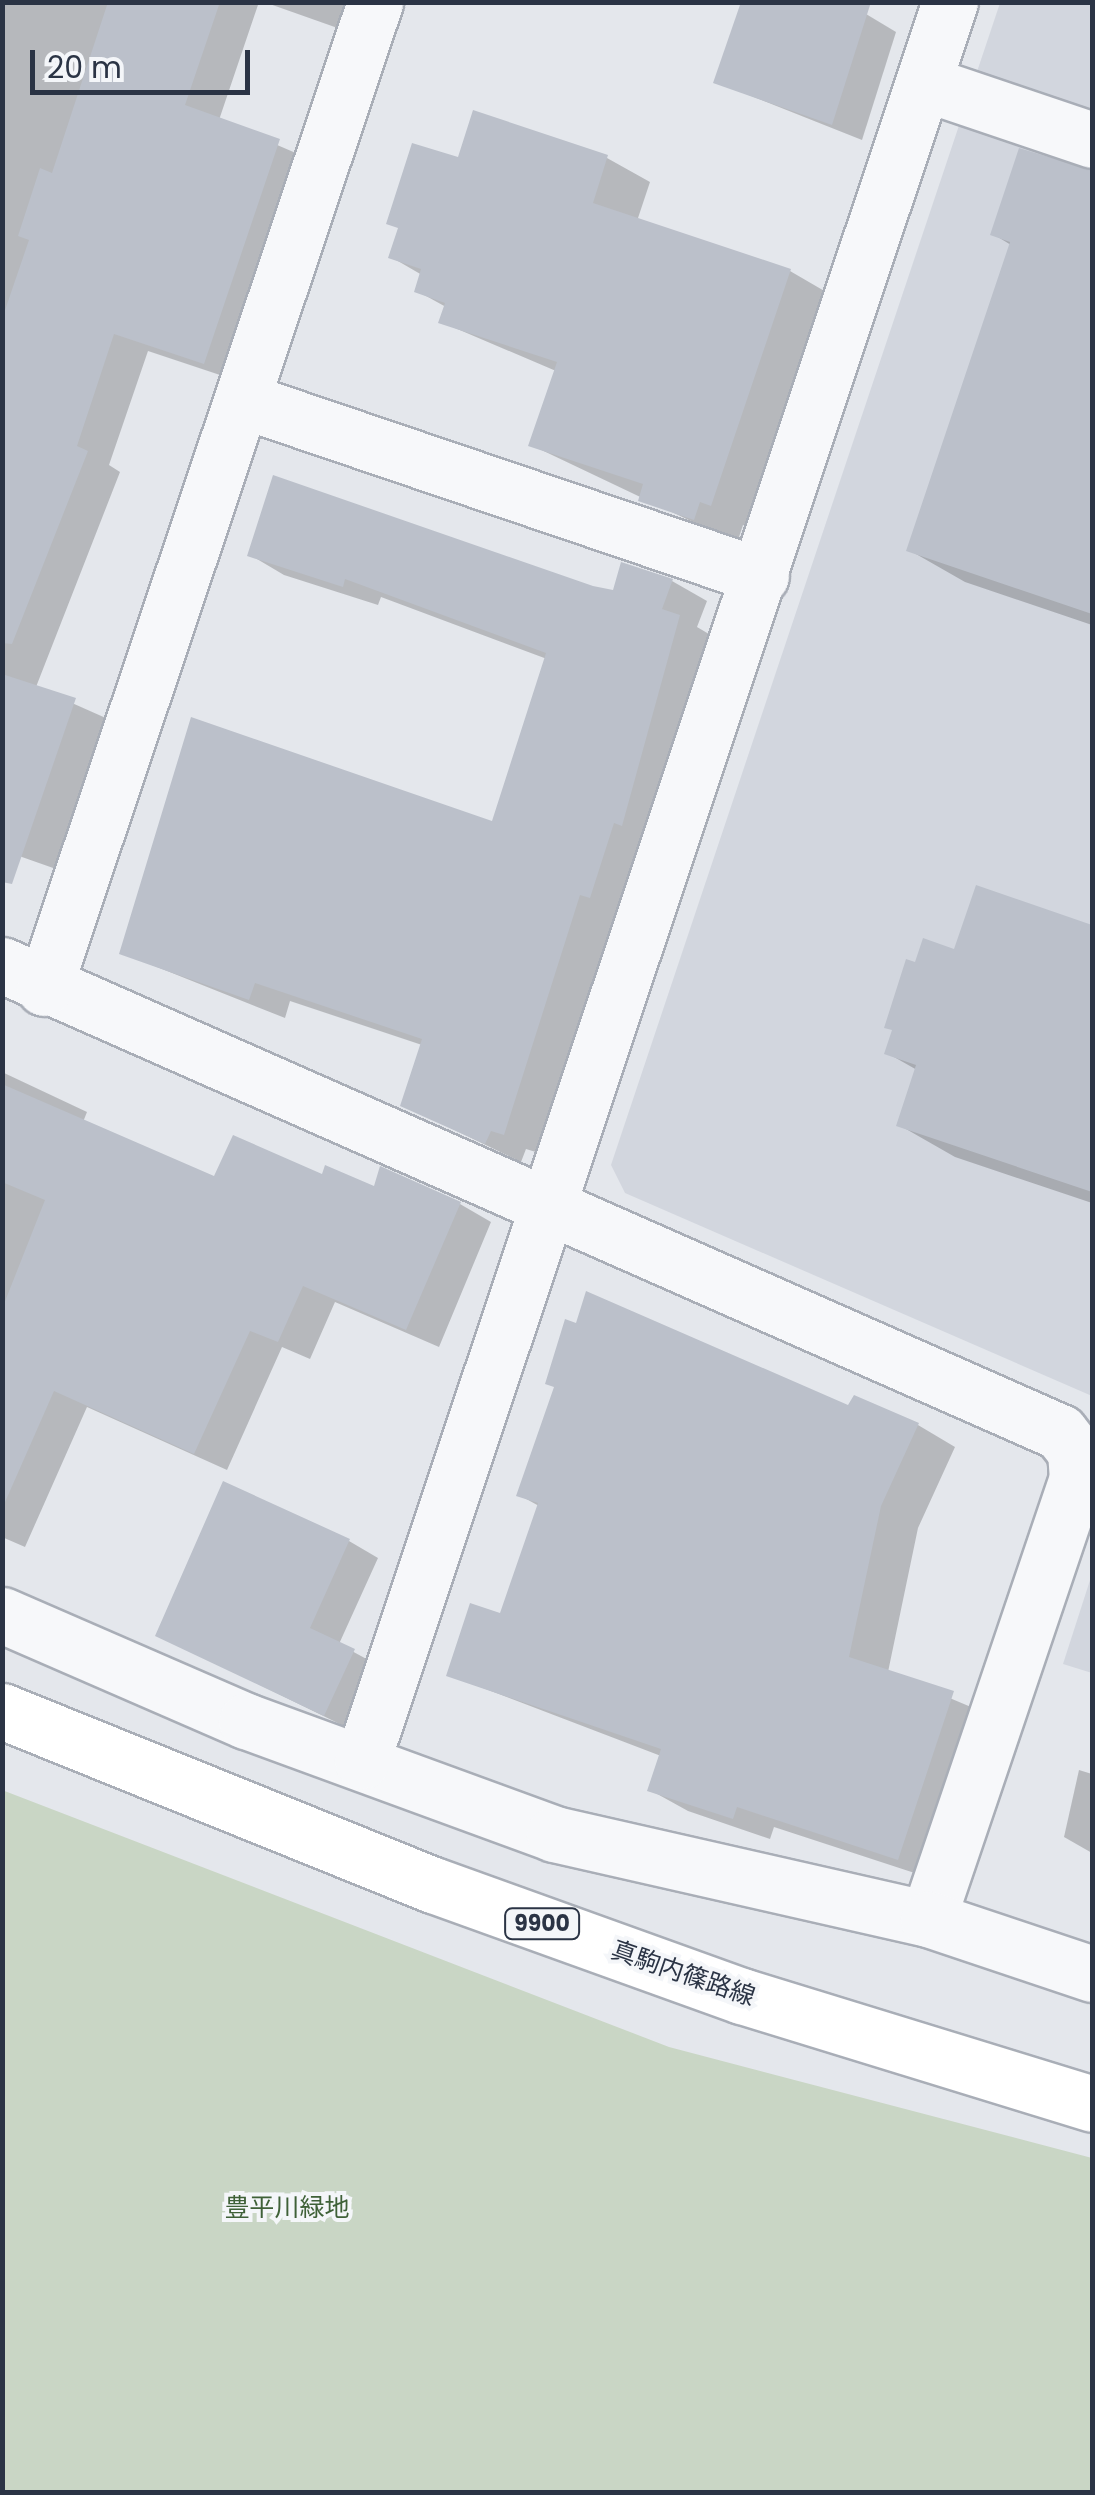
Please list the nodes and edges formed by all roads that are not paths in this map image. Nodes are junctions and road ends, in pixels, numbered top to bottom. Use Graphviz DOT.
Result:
graph roads {
  1 [pos="375,2"];
  2 [pos="950,2"];
  3 [pos="924,84"];
  4 [pos="1092,140"];
  5 [pos="242,400"];
  6 [pos="761,576"];
  7 [pos="23,977"];
  8 [pos="549,1210"];
  9 [pos="2,1616"];
  10 [pos="2,1711"];
  11 [pos="362,1762"];
  12 [pos="928,1918"];
  13 [pos="1092,1974"];
  14 [pos="1092,2104"];
  1 -- 5 [label="street"];
  2 -- 3 [label="street"];
  3 -- 4 [label="street"];
  3 -- 6 [label="street"];
  5 -- 6 [label="street"];
  5 -- 7 [label="street"];
  6 -- 8 [label="street"];
  7 -- 8 [label="street"];
  8 -- 11 [label="street"];
  8 -- 12 [label="street"];
  9 -- 11 [label="street"];
  10 -- 14 [label="main road, 真駒内篠路線 / 9900"];
  11 -- 12 [label="street"];
  12 -- 13 [label="street"];
}
